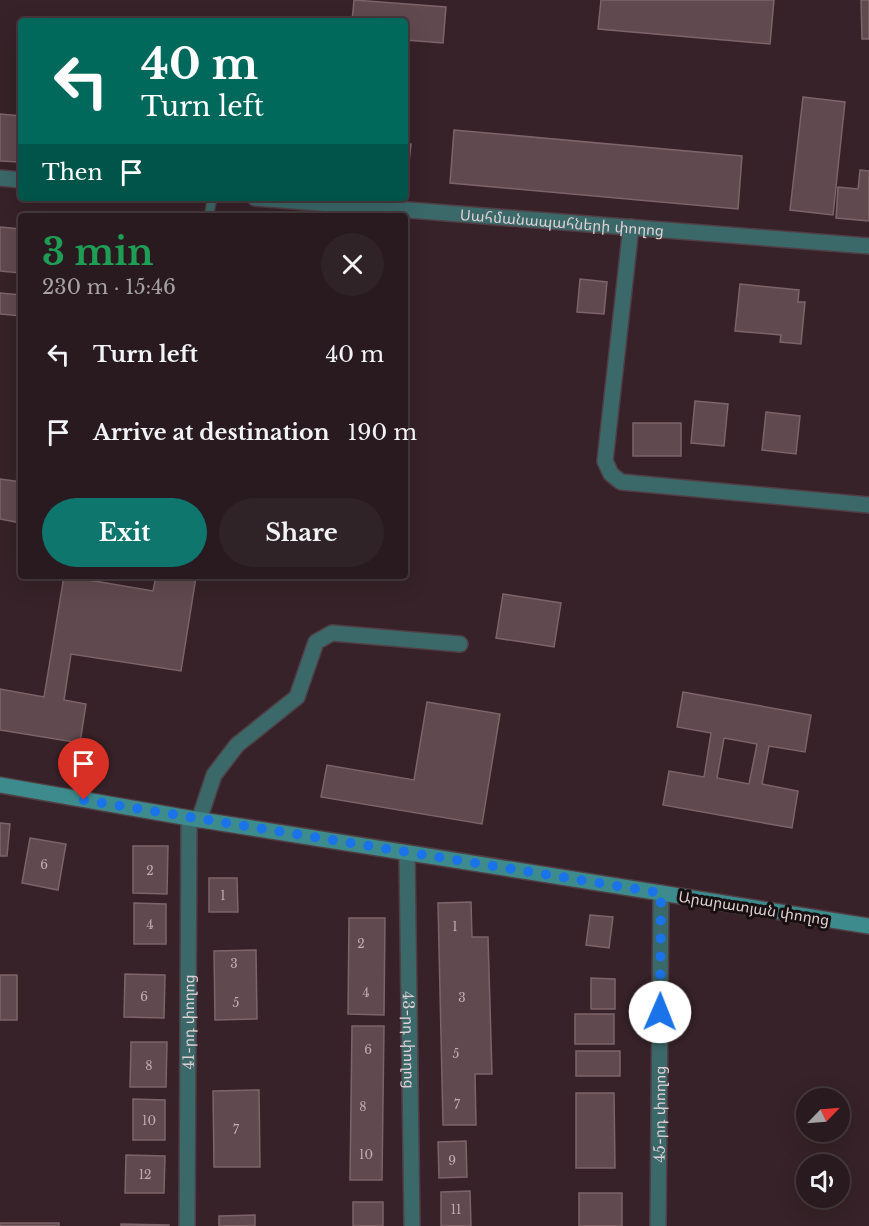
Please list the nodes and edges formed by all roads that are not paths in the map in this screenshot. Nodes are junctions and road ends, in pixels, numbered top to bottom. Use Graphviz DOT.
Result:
graph roads {
  1 [pos="0,178"];
  2 [pos="18,180"];
  3 [pos="294,201"];
  4 [pos="631,227"];
  5 [pos="869,246"];
  6 [pos="869,505"];
  7 [pos="460,644"];
  8 [pos="0,785"];
  9 [pos="194,819"];
  10 [pos="407,854"];
  11 [pos="661,893"];
  12 [pos="869,926"];
  13 [pos="187,1226"];
  14 [pos="412,1226"];
  15 [pos="658,1226"];
  1 -- 2 [label="street"];
  3 -- 4 [label="street, Սահմանապահների փողոց"];
  4 -- 5 [label="street, Սահմանապահների փողոց"];
  4 -- 6 [label="street"];
  7 -- 9 [label="street, 41-րդ փողոց"];
  8 -- 9 [label="main road, Արարատյան փողոց"];
  9 -- 10 [label="main road, Արարատյան փողոց"];
  9 -- 13 [label="street, 41-րդ փողոց"];
  10 -- 11 [label="main road, Արարատյան փողոց"];
  10 -- 14 [label="street, 43-րդ փողոց"];
  11 -- 12 [label="main road, Արարատյան փողոց"];
  11 -- 15 [label="street, 45-րդ փողոց"];
}
